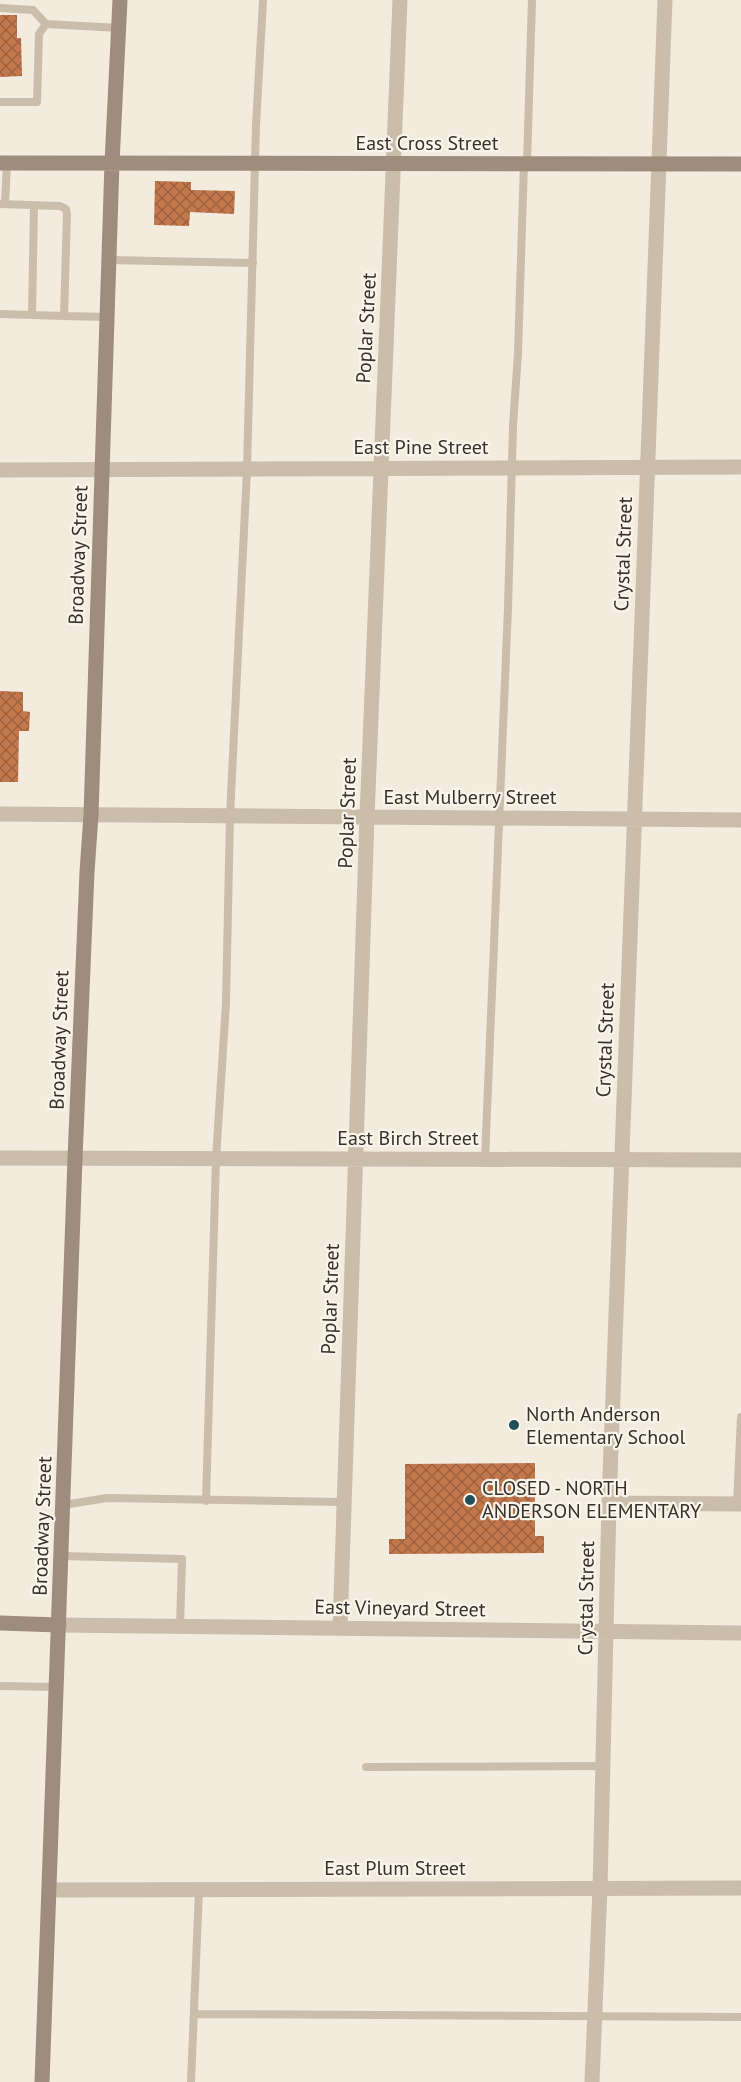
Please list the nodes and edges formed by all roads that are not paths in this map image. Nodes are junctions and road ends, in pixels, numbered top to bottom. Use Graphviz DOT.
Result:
graph roads {
  1 [pos="120,0"];
  2 [pos="263,0"];
  3 [pos="400,0"];
  4 [pos="532,0"];
  5 [pos="665,0"];
  6 [pos="0,8"];
  7 [pos="46,24"];
  8 [pos="119,28"];
  9 [pos="0,102"];
  10 [pos="3,163"];
  11 [pos="112,163"];
  12 [pos="394,163"];
  13 [pos="526,163"];
  14 [pos="658,163"];
  15 [pos="256,164"];
  16 [pos="741,164"];
  17 [pos="3,204"];
  18 [pos="34,206"];
  19 [pos="109,260"];
  20 [pos="253,264"];
  21 [pos="0,314"];
  22 [pos="32,315"];
  23 [pos="64,316"];
  24 [pos="107,316"];
  25 [pos="741,467"];
  26 [pos="381,468"];
  27 [pos="513,468"];
  28 [pos="647,468"];
  29 [pos="102,469"];
  30 [pos="247,469"];
  31 [pos="0,470"];
  32 [pos="0,814"];
  33 [pos="91,815"];
  34 [pos="230,816"];
  35 [pos="368,817"];
  36 [pos="498,818"];
  37 [pos="634,819"];
  38 [pos="741,820"];
  39 [pos="0,1158"];
  40 [pos="75,1159"];
  41 [pos="216,1159"];
  42 [pos="356,1159"];
  43 [pos="485,1160"];
  44 [pos="622,1160"];
  45 [pos="741,1160"];
  46 [pos="741,1417"];
  47 [pos="206,1501"];
  48 [pos="343,1502"];
  49 [pos="609,1503"];
  50 [pos="739,1504"];
  51 [pos="63,1505"];
  52 [pos="62,1556"];
  53 [pos="0,1623"];
  54 [pos="59,1625"];
  55 [pos="180,1626"];
  56 [pos="340,1628"];
  57 [pos="606,1632"];
  58 [pos="741,1633"];
  59 [pos="0,1686"];
  60 [pos="56,1687"];
  61 [pos="603,1766"];
  62 [pos="366,1767"];
  63 [pos="600,1888"];
  64 [pos="741,1888"];
  65 [pos="49,1890"];
  66 [pos="199,1890"];
  67 [pos="195,2014"];
  68 [pos="741,2016"];
  69 [pos="594,2017"];
  70 [pos="42,2082"];
  71 [pos="191,2082"];
  72 [pos="592,2082"];
  1 -- 8 [label="main road, Broadway Street"];
  2 -- 15 [label="lane"];
  3 -- 12 [label="street, Poplar Street"];
  4 -- 13 [label="lane"];
  5 -- 14 [label="street, Crystal Street"];
  6 -- 7 [label="lane"];
  7 -- 8 [label="lane"];
  7 -- 9 [label="lane"];
  8 -- 11 [label="main road, Broadway Street"];
  10 -- 11 [label="main road, East Cross Street"];
  10 -- 17 [label="lane"];
  11 -- 15 [label="main road, East Cross Street"];
  11 -- 19 [label="main road, Broadway Street"];
  12 -- 13 [label="main road, East Cross Street"];
  12 -- 15 [label="main road, East Cross Street"];
  12 -- 26 [label="street, Poplar Street"];
  13 -- 14 [label="main road, East Cross Street"];
  13 -- 27 [label="lane"];
  14 -- 16 [label="main road, East Cross Street"];
  14 -- 28 [label="street, Crystal Street"];
  15 -- 20 [label="lane"];
  17 -- 18 [label="lane"];
  18 -- 22 [label="lane"];
  18 -- 23 [label="lane"];
  19 -- 20 [label="lane"];
  19 -- 24 [label="main road, Broadway Street"];
  20 -- 30 [label="lane"];
  21 -- 22 [label="lane"];
  22 -- 23 [label="lane"];
  23 -- 24 [label="lane"];
  24 -- 29 [label="main road, Broadway Street"];
  25 -- 28 [label="street, East Pine Street"];
  26 -- 27 [label="street, East Pine Street"];
  26 -- 30 [label="street, East Pine Street"];
  26 -- 35 [label="street, Poplar Street"];
  27 -- 28 [label="street, East Pine Street"];
  27 -- 36 [label="lane"];
  28 -- 37 [label="street, Crystal Street"];
  29 -- 30 [label="street, East Pine Street"];
  29 -- 31 [label="street, East Pine Street"];
  29 -- 33 [label="main road, Broadway Street"];
  30 -- 34 [label="lane"];
  32 -- 33 [label="street, East Mulberry Street"];
  33 -- 34 [label="street, East Mulberry Street"];
  33 -- 40 [label="main road, Broadway Street"];
  34 -- 35 [label="street, East Mulberry Street"];
  34 -- 41 [label="lane"];
  35 -- 36 [label="street, East Mulberry Street"];
  35 -- 42 [label="street, Poplar Street"];
  36 -- 37 [label="street, East Mulberry Street"];
  36 -- 43 [label="lane"];
  37 -- 38 [label="street, East Mulberry Street"];
  37 -- 44 [label="street, Crystal Street"];
  39 -- 40 [label="street, East Birch Street"];
  40 -- 41 [label="street, East Birch Street"];
  40 -- 51 [label="main road, Broadway Street"];
  41 -- 42 [label="street, East Birch Street"];
  41 -- 47 [label="lane"];
  42 -- 43 [label="street, East Birch Street"];
  42 -- 48 [label="street, Poplar Street"];
  43 -- 44 [label="street, East Birch Street"];
  44 -- 45 [label="street, East Birch Street"];
  44 -- 49 [label="street, Crystal Street"];
  46 -- 50 [label="lane"];
  47 -- 48 [label="lane"];
  47 -- 51 [label="lane"];
  48 -- 56 [label="street, Poplar Street"];
  49 -- 50 [label="street"];
  49 -- 57 [label="street, Crystal Street"];
  51 -- 52 [label="main road, Broadway Street"];
  52 -- 54 [label="main road, Broadway Street"];
  52 -- 55 [label="lane"];
  53 -- 54 [label="main road"];
  54 -- 55 [label="street, East Vineyard Street"];
  54 -- 60 [label="main road, Broadway Street"];
  55 -- 56 [label="street, East Vineyard Street"];
  56 -- 57 [label="street, East Vineyard Street"];
  57 -- 58 [label="street, East Vineyard Street"];
  57 -- 61 [label="street, Crystal Street"];
  59 -- 60 [label="lane"];
  60 -- 65 [label="main road, Broadway Street"];
  61 -- 62 [label="lane"];
  61 -- 63 [label="street, Crystal Street"];
  63 -- 64 [label="street, East Plum Street"];
  63 -- 66 [label="street, East Plum Street"];
  63 -- 69 [label="street, Crystal Street"];
  65 -- 66 [label="street, East Plum Street"];
  65 -- 70 [label="main road, Broadway Street"];
  66 -- 67 [label="lane"];
  67 -- 69 [label="lane"];
  67 -- 71 [label="lane"];
  68 -- 69 [label="lane"];
  69 -- 72 [label="street, Crystal Street"];
}
